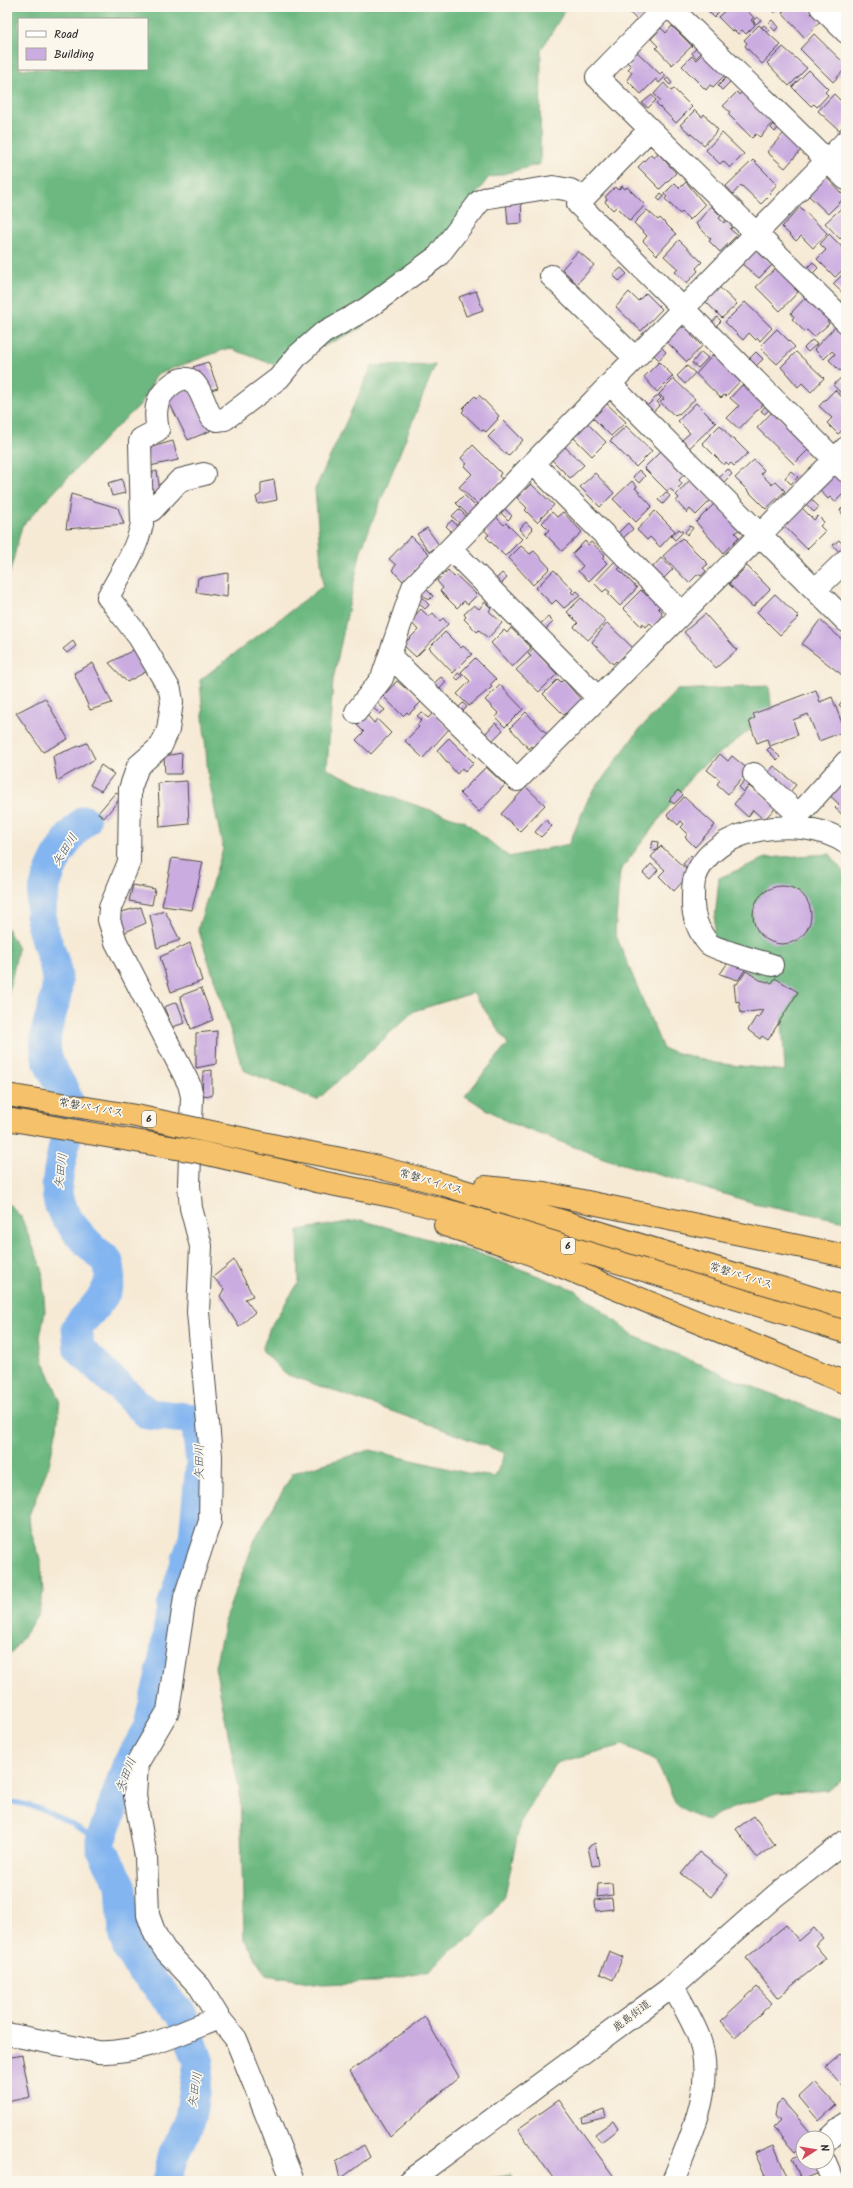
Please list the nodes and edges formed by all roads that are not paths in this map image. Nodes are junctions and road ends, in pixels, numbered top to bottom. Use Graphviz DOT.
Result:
graph roads {
  1 [pos="665,7"];
  2 [pos="670,7"];
  3 [pos="821,7"];
  4 [pos="846,32"];
  5 [pos="650,129"];
  6 [pos="846,141"];
  7 [pos="827,160"];
  8 [pos="846,179"];
  9 [pos="584,198"];
  10 [pos="756,234"];
  11 [pos="551,276"];
  12 [pos="683,309"];
  13 [pos="846,322"];
  14 [pos="635,358"];
  15 [pos="610,384"];
  16 [pos="842,460"];
  17 [pos="533,463"];
  18 [pos="204,474"];
  19 [pos="142,514"];
  20 [pos="760,535"];
  21 [pos="450,549"];
  22 [pos="846,560"];
  23 [pos="815,590"];
  24 [pos="682,613"];
  25 [pos="846,621"];
  26 [pos="390,656"];
  27 [pos="598,698"];
  28 [pos="356,712"];
  29 [pos="846,762"];
  30 [pos="754,774"];
  31 [pos="793,821"];
  32 [pos="846,843"];
  33 [pos="772,965"];
  34 [pos="7,1095"];
  35 [pos="7,1119"];
  36 [pos="316,1181"];
  37 [pos="438,1183"];
  38 [pos="846,1256"];
  39 [pos="846,1308"];
  40 [pos="846,1332"];
  41 [pos="846,1383"];
  42 [pos="846,1841"];
  43 [pos="673,1986"];
  44 [pos="219,2018"];
  45 [pos="7,2034"];
  46 [pos="846,2123"];
  47 [pos="835,2133"];
  48 [pos="828,2170"];
  49 [pos="293,2181"];
  50 [pos="409,2181"];
  51 [pos="673,2181"];
  52 [pos="833,2181"];
  1 -- 5 [label="street"];
  2 -- 7 [label="street"];
  3 -- 4 [label="street"];
  5 -- 9 [label="street"];
  5 -- 10 [label="street"];
  6 -- 7 [label="street"];
  7 -- 8 [label="street"];
  7 -- 10 [label="street"];
  9 -- 12 [label="street"];
  9 -- 19 [label="street"];
  10 -- 12 [label="street"];
  10 -- 13 [label="street"];
  11 -- 14 [label="street"];
  12 -- 14 [label="street"];
  12 -- 16 [label="street"];
  14 -- 15 [label="street"];
  15 -- 17 [label="street"];
  15 -- 20 [label="street"];
  16 -- 20 [label="street"];
  17 -- 21 [label="street"];
  17 -- 24 [label="street"];
  18 -- 19 [label="street"];
  19 -- 44 [label="street"];
  20 -- 23 [label="street"];
  20 -- 24 [label="street"];
  21 -- 26 [label="street"];
  21 -- 27 [label="street"];
  22 -- 23 [label="street"];
  23 -- 25 [label="street"];
  24 -- 27 [label="street"];
  26 -- 27 [label="street"];
  26 -- 28 [label="street"];
  29 -- 31 [label="street"];
  30 -- 31 [label="street"];
  31 -- 32 [label="street"];
  31 -- 33 [label="street"];
  34 -- 37 [label="highway, 常磐バイパス / 6, bridge"];
  35 -- 36 [label="highway, 常磐バイパス / 6, bridge"];
  36 -- 40 [label="highway, 常磐バイパス / 6"];
  36 -- 41 [label="highway"];
  37 -- 38 [label="highway"];
  37 -- 39 [label="highway, 常磐バイパス / 6"];
  42 -- 43 [label="street, 鹿島街道"];
  43 -- 50 [label="street, 鹿島街道"];
  43 -- 51 [label="street"];
  44 -- 45 [label="street"];
  44 -- 49 [label="street"];
  46 -- 47 [label="street"];
  48 -- 52 [label="street"];
}
